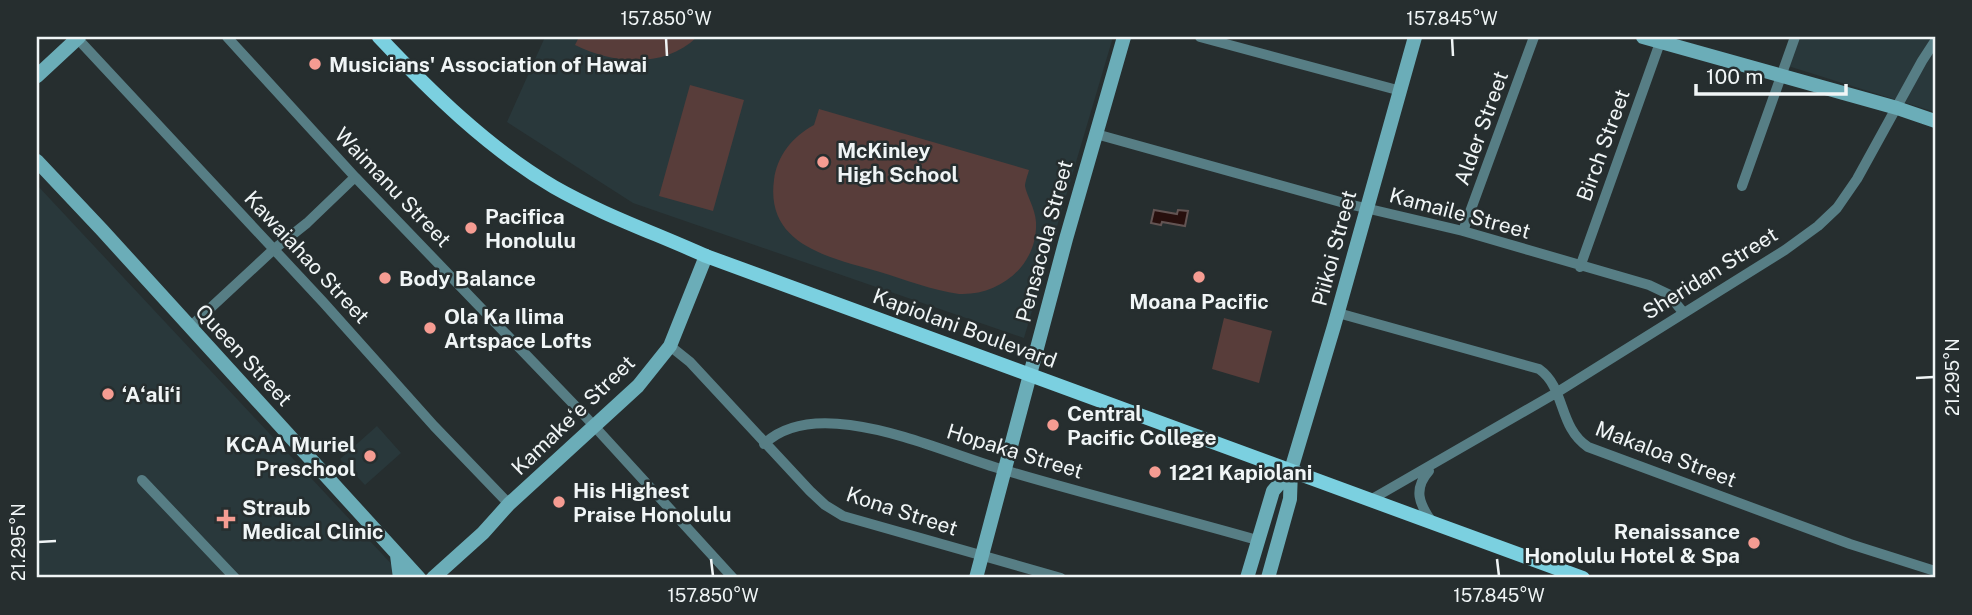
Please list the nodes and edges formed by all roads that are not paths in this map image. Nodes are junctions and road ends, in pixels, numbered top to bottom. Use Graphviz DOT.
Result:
graph roads {
  1 [pos="77,37"];
  2 [pos="227,37"];
  3 [pos="379,37"];
  4 [pos="1124,37"];
  5 [pos="1200,37"];
  6 [pos="1415,37"];
  7 [pos="1534,37"];
  8 [pos="1643,37"];
  9 [pos="1795,37"];
  10 [pos="1661,39"];
  11 [pos="1935,41"];
  12 [pos="1781,75"];
  13 [pos="37,76"];
  14 [pos="1401,92"];
  15 [pos="1897,108"];
  16 [pos="1935,121"];
  17 [pos="1096,134"];
  18 [pos="37,162"];
  19 [pos="355,177"];
  20 [pos="1742,186"];
  21 [pos="1366,208"];
  22 [pos="1463,231"];
  23 [pos="273,250"];
  24 [pos="706,256"];
  25 [pos="1580,267"];
  26 [pos="1683,312"];
  27 [pos="1338,313"];
  28 [pos="190,327"];
  29 [pos="670,346"];
  30 [pos="1030,374"];
  31 [pos="1556,393"];
  32 [pos="594,428"];
  33 [pos="764,444"];
  34 [pos="1434,465"];
  35 [pos="1004,470"];
  36 [pos="1291,470"];
  37 [pos="142,480"];
  38 [pos="1371,499"];
  39 [pos="509,504"];
  40 [pos="1432,522"];
  41 [pos="1257,540"];
  42 [pos="396,554"];
  43 [pos="982,555"];
  44 [pos="1935,572"];
  45 [pos="234,578"];
  46 [pos="400,578"];
  47 [pos="419,578"];
  48 [pos="433,578"];
  49 [pos="733,578"];
  50 [pos="976,578"];
  51 [pos="1061,578"];
  52 [pos="1247,578"];
  53 [pos="1268,578"];
  54 [pos="1583,578"];
  1 -- 13 [label="street"];
  1 -- 23 [label="street, Kawaiahao Street"];
  2 -- 19 [label="street, Waimanu Street"];
  3 -- 24 [label="main road, Kapiolani Boulevard"];
  4 -- 17 [label="street, Pensacola Street"];
  5 -- 14 [label="street"];
  6 -- 14 [label="street, Piikoi Street"];
  7 -- 22 [label="street, Alder Street"];
  8 -- 10 [label="street"];
  9 -- 12 [label="street"];
  10 -- 12 [label="street"];
  10 -- 25 [label="street, Birch Street"];
  11 -- 15 [label="street, Sheridan Street"];
  12 -- 15 [label="street"];
  12 -- 20 [label="street"];
  14 -- 21 [label="street, Piikoi Street"];
  15 -- 16 [label="street"];
  15 -- 26 [label="street, Sheridan Street"];
  17 -- 21 [label="street, Kamaile Street"];
  17 -- 30 [label="street, Pensacola Street"];
  18 -- 28 [label="street, Queen Street"];
  19 -- 23 [label="street"];
  19 -- 32 [label="street, Waimanu Street"];
  21 -- 22 [label="street, Kamaile Street"];
  21 -- 27 [label="street, Piikoi Street"];
  22 -- 25 [label="street, Kamaile Street"];
  23 -- 28 [label="street"];
  23 -- 39 [label="street, Kawaiahao Street"];
  24 -- 29 [label="street, Kamakeʻe Street"];
  24 -- 30 [label="main road, Kapiolani Boulevard"];
  25 -- 26 [label="street, Kamaile Street"];
  26 -- 31 [label="street, Sheridan Street"];
  27 -- 31 [label="street, Makaloa Street"];
  27 -- 36 [label="street, Piikoi Street"];
  28 -- 42 [label="street, Queen Street"];
  29 -- 32 [label="street, Kamakeʻe Street"];
  29 -- 33 [label="street, Kona Street"];
  30 -- 35 [label="street, Pensacola Street"];
  30 -- 36 [label="main road, Kapiolani Boulevard"];
  31 -- 34 [label="street, Sheridan Street"];
  31 -- 44 [label="street, Makaloa Street"];
  32 -- 39 [label="street, Kamakeʻe Street"];
  32 -- 49 [label="street, Waimanu Street"];
  33 -- 35 [label="street, Hopaka Street"];
  33 -- 43 [label="street, Kona Street"];
  34 -- 38 [label="street, Sheridan Street"];
  34 -- 40 [label="street"];
  35 -- 41 [label="street, Hopaka Street"];
  35 -- 43 [label="street, Pensacola Street"];
  36 -- 38 [label="main road, Kapiolani Boulevard"];
  36 -- 41 [label="street, Piikoi Street"];
  36 -- 53 [label="street, Piikoi Street"];
  37 -- 45 [label="street"];
  38 -- 40 [label="main road, Kapiolani Boulevard"];
  39 -- 48 [label="street, Kamakeʻe Street"];
  40 -- 54 [label="main road, Kapiolani Boulevard"];
  41 -- 52 [label="street, Piikoi Street"];
  42 -- 46 [label="street"];
  42 -- 47 [label="street, Queen Street"];
  43 -- 50 [label="street, Pensacola Street"];
  43 -- 51 [label="street, Kona Street"];
}
